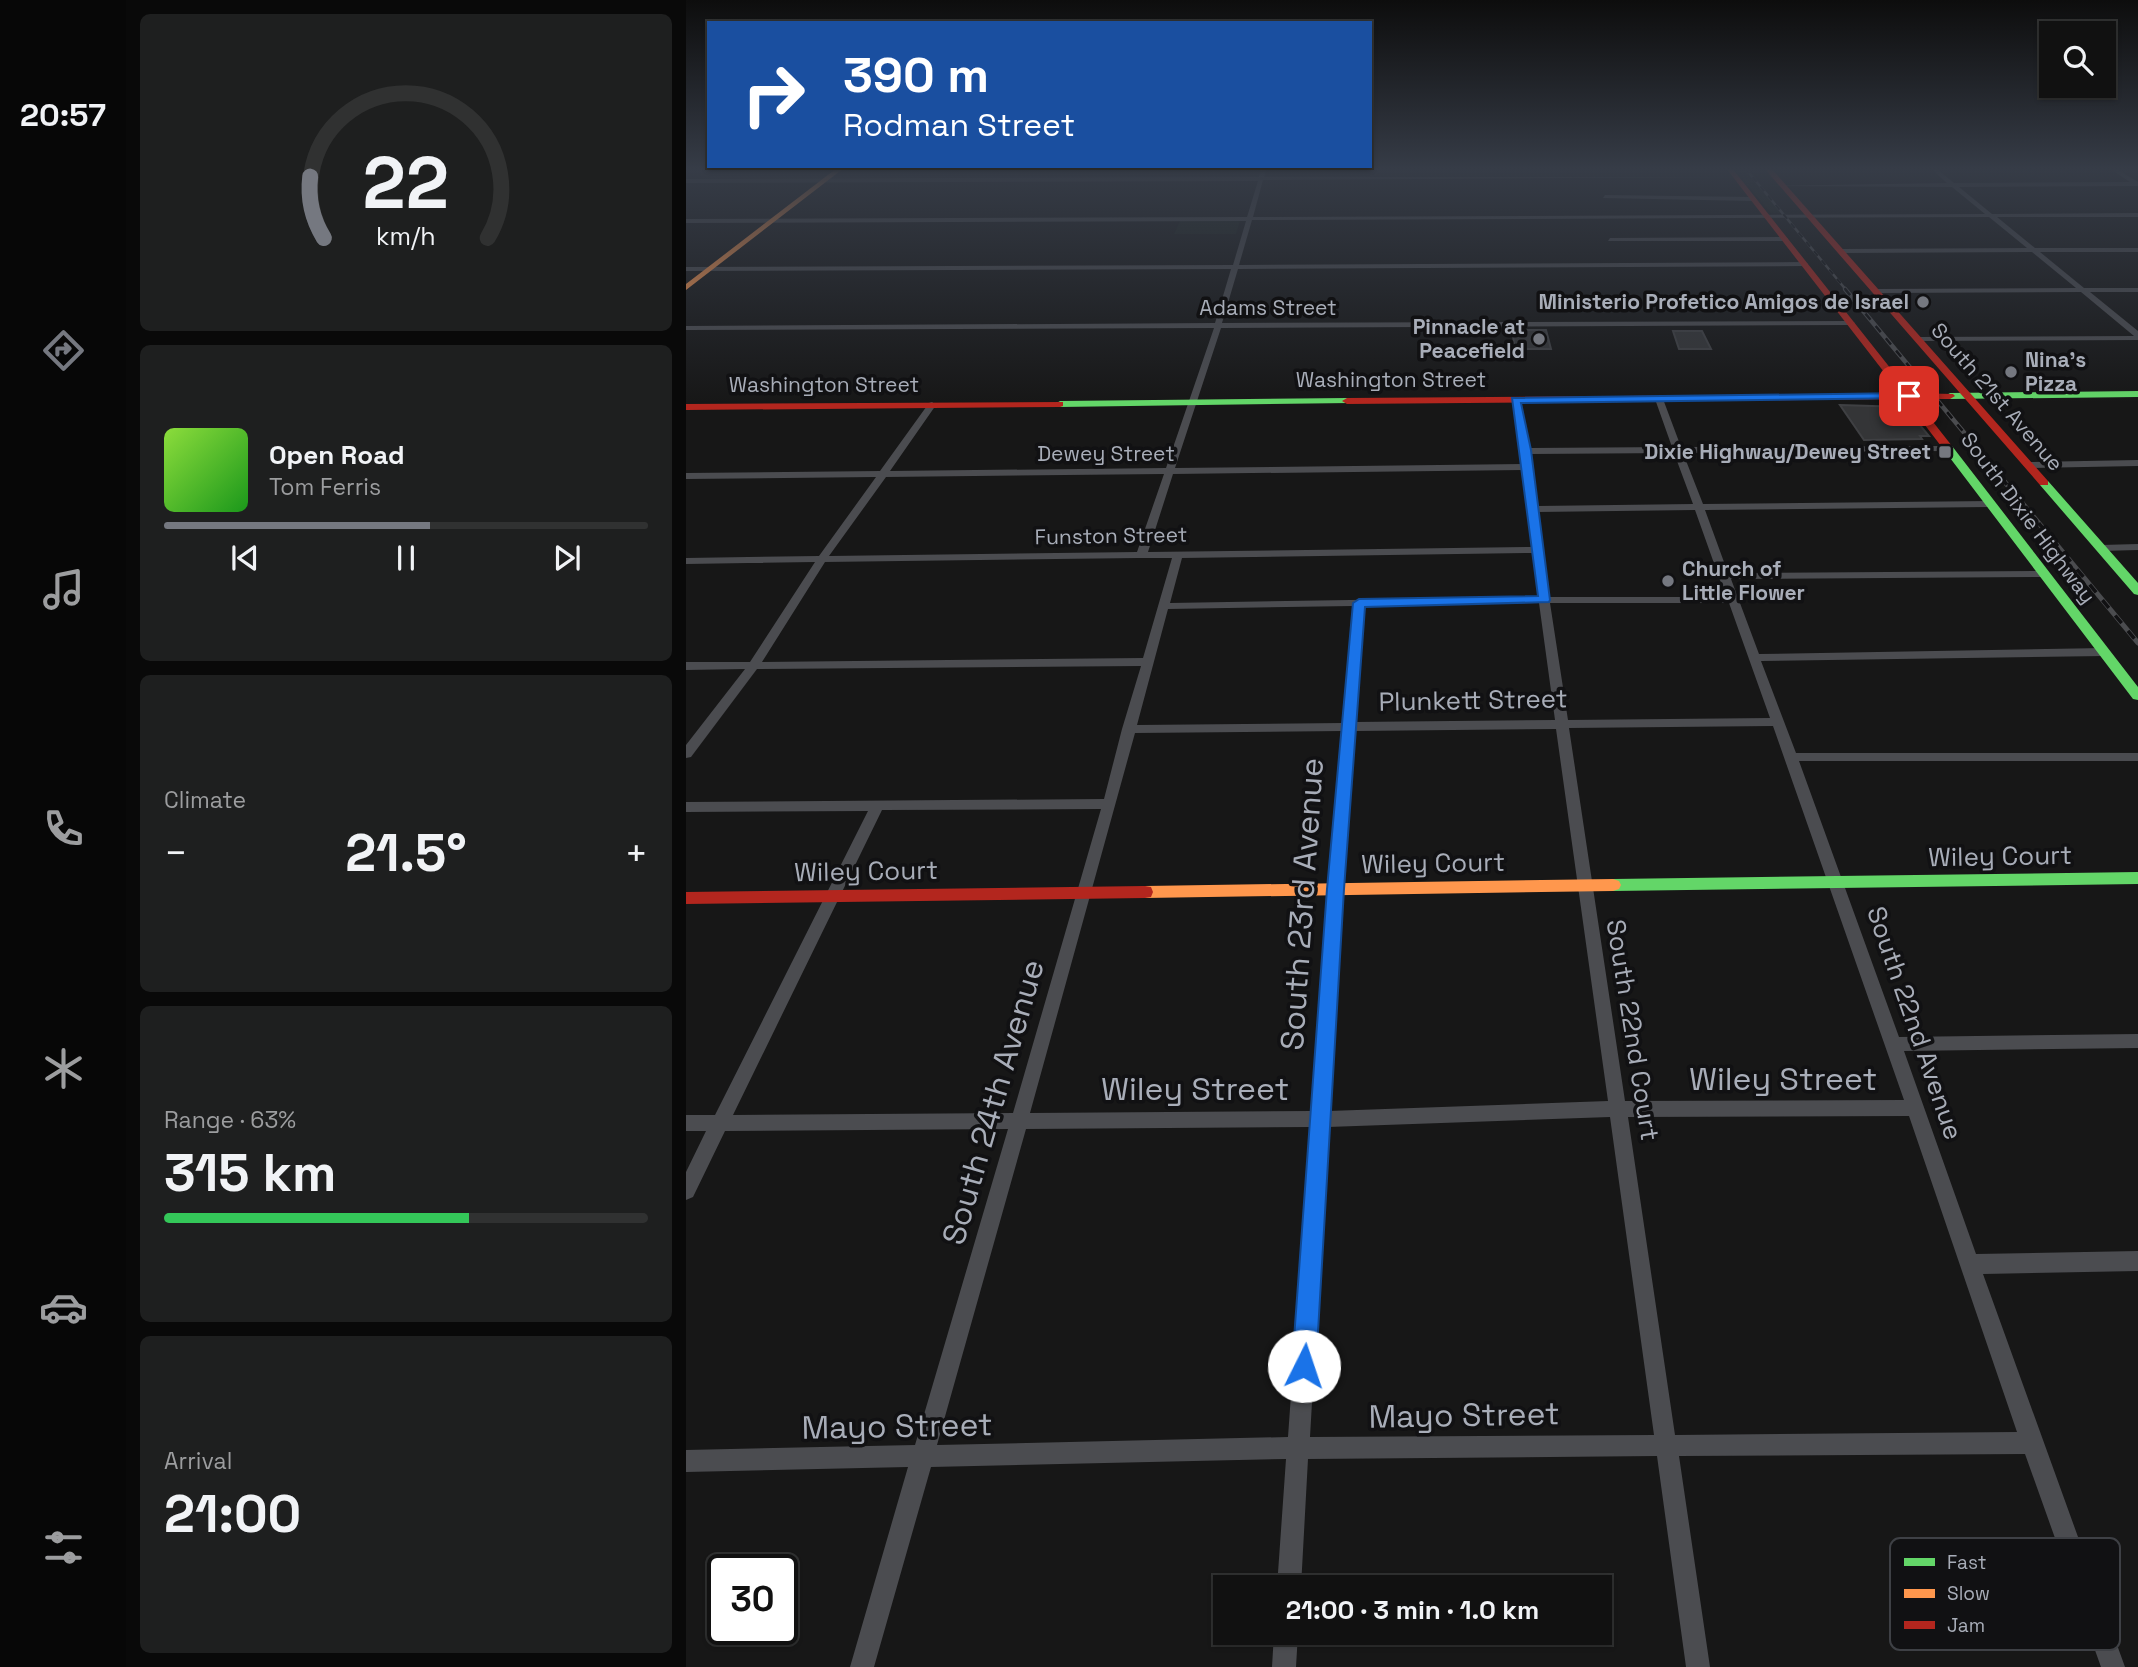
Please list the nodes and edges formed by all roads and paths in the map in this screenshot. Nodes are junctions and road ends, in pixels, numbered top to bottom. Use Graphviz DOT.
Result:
graph roads {
  1 [pos="740,246"];
  2 [pos="1241,246"];
  3 [pos="1790,246"];
  4 [pos="1837,246"];
  5 [pos="2028,246"];
  6 [pos="2138,250"];
  7 [pos="1842,251"];
  8 [pos="2034,251"];
  9 [pos="1805,264"];
  10 [pos="1235,267"];
  11 [pos="686,269"];
  12 [pos="711,269"];
  13 [pos="686,288"];
  14 [pos="2083,290"];
  15 [pos="2138,290"];
  16 [pos="1877,291"];
  17 [pos="1851,323"];
  18 [pos="1218,326"];
  19 [pos="686,328"];
  20 [pos="2138,337"];
  21 [pos="1919,339"];
  22 [pos="2138,394"];
  23 [pos="1967,395"];
  24 [pos="1909,396"];
  25 [pos="1659,399"];
  26 [pos="1516,400"];
  27 [pos="1193,403"];
  28 [pos="932,405"];
  29 [pos="686,407"];
  30 [pos="1947,448"];
  31 [pos="1679,449"];
  32 [pos="1526,450"];
  33 [pos="2138,463"];
  34 [pos="2028,465"];
  35 [pos="1527,467"];
  36 [pos="1170,471"];
  37 [pos="885,473"];
  38 [pos="686,476"];
  39 [pos="1990,504"];
  40 [pos="1701,508"];
  41 [pos="1534,509"];
  42 [pos="2138,547"];
  43 [pos="2101,548"];
  44 [pos="1537,550"];
  45 [pos="1178,554"];
  46 [pos="1141,556"];
  47 [pos="822,559"];
  48 [pos="686,561"];
  49 [pos="2043,574"];
  50 [pos="1725,576"];
  51 [pos="2138,591"];
  52 [pos="1544,600"];
  53 [pos="1733,600"];
  54 [pos="1359,603"];
  55 [pos="1165,606"];
  56 [pos="2104,652"];
  57 [pos="1753,659"];
  58 [pos="1147,662"];
  59 [pos="754,665"];
  60 [pos="686,666"];
  61 [pos="2138,696"];
  62 [pos="1561,723"];
  63 [pos="1777,723"];
  64 [pos="1348,726"];
  65 [pos="1128,729"];
  66 [pos="686,754"];
  67 [pos="1791,757"];
  68 [pos="2138,757"];
  69 [pos="1108,804"];
  70 [pos="686,807"];
  71 [pos="877,807"];
  72 [pos="2138,878"];
  73 [pos="1837,883"];
  74 [pos="1585,886"];
  75 [pos="1335,889"];
  76 [pos="1085,892"];
  77 [pos="833,896"];
  78 [pos="686,898"];
  79 [pos="2138,1041"];
  80 [pos="1892,1044"];
  81 [pos="1915,1108"];
  82 [pos="1619,1110"];
  83 [pos="1321,1119"];
  84 [pos="1018,1120"];
  85 [pos="721,1122"];
  86 [pos="686,1123"];
  87 [pos="686,1191"];
  88 [pos="2138,1261"];
  89 [pos="1970,1264"];
  90 [pos="2032,1444"];
  91 [pos="1666,1445"];
  92 [pos="1299,1448"];
  93 [pos="922,1458"];
  94 [pos="686,1461"];
  95 [pos="2066,1538"];
  96 [pos="1290,1575"];
  97 [pos="1285,1645"];
  98 [pos="2107,1650"];
  99 [pos="862,1667"];
  100 [pos="1284,1667"];
  101 [pos="1698,1667"];
  102 [pos="2113,1667"];
  1 -- 12 [label="street"];
  2 -- 10 [label="street"];
  3 -- 9 [label="street, South Dixie Highway"];
  4 -- 7 [label="street, South 21st Avenue"];
  5 -- 8 [label="street"];
  6 -- 8 [label="street"];
  7 -- 8 [label="street"];
  7 -- 16 [label="street, South 21st Avenue"];
  8 -- 14 [label="street"];
  9 -- 10 [label="street"];
  9 -- 17 [label="street, South Dixie Highway"];
  10 -- 12 [label="street"];
  10 -- 18 [label="street"];
  11 -- 12 [label="street"];
  12 -- 13 [label="street"];
  14 -- 15 [label="street"];
  14 -- 16 [label="street"];
  14 -- 20 [label="street"];
  16 -- 21 [label="street, South 21st Avenue"];
  17 -- 18 [label="street, Adams Street"];
  17 -- 24 [label="street, South Dixie Highway"];
  18 -- 19 [label="street, Adams Street"];
  18 -- 27 [label="street"];
  20 -- 21 [label="street"];
  21 -- 23 [label="street, South 21st Avenue"];
  22 -- 23 [label="street, Washington Street"];
  23 -- 24 [label="street, Washington Street"];
  23 -- 34 [label="street, South 21st Avenue"];
  24 -- 25 [label="street, Washington Street"];
  24 -- 30 [label="street, South Dixie Highway"];
  25 -- 26 [label="street, Washington Street"];
  25 -- 31 [label="street, South 22nd Avenue"];
  26 -- 27 [label="street, Washington Street"];
  26 -- 32 [label="street, South 22nd Court"];
  27 -- 28 [label="street, Washington Street"];
  27 -- 36 [label="street"];
  28 -- 29 [label="street, Washington Street"];
  28 -- 37 [label="street"];
  30 -- 31 [label="street"];
  30 -- 39 [label="street, South Dixie Highway"];
  31 -- 32 [label="street"];
  31 -- 40 [label="street, South 22nd Avenue"];
  32 -- 35 [label="street, South 22nd Court"];
  33 -- 34 [label="street"];
  34 -- 43 [label="street, South 21st Avenue"];
  35 -- 36 [label="street, Dewey Street"];
  35 -- 41 [label="street, South 22nd Court"];
  36 -- 37 [label="street, Dewey Street"];
  36 -- 46 [label="street"];
  37 -- 38 [label="street, Dewey Street"];
  37 -- 47 [label="street"];
  39 -- 40 [label="street"];
  39 -- 49 [label="street, South Dixie Highway"];
  40 -- 41 [label="street"];
  40 -- 50 [label="street, South 22nd Avenue"];
  41 -- 44 [label="street, South 22nd Court"];
  42 -- 43 [label="street"];
  43 -- 51 [label="street, South 21st Avenue"];
  44 -- 45 [label="street, Funston Street"];
  44 -- 52 [label="street, South 22nd Court"];
  45 -- 46 [label="street, Funston Street"];
  45 -- 55 [label="street, South 24th Avenue"];
  46 -- 47 [label="street, Funston Street"];
  47 -- 48 [label="street, Funston Street"];
  47 -- 59 [label="street"];
  49 -- 50 [label="street"];
  49 -- 56 [label="street, South Dixie Highway"];
  50 -- 53 [label="street, South 22nd Avenue"];
  52 -- 53 [label="street"];
  52 -- 54 [label="street"];
  52 -- 62 [label="street, South 22nd Court"];
  53 -- 57 [label="street, South 22nd Avenue"];
  54 -- 55 [label="street"];
  54 -- 64 [label="street, South 23rd Avenue"];
  55 -- 58 [label="street, South 24th Avenue"];
  56 -- 57 [label="street"];
  56 -- 61 [label="street, South Dixie Highway"];
  57 -- 63 [label="street, South 22nd Avenue"];
  58 -- 59 [label="street"];
  58 -- 65 [label="street, South 24th Avenue"];
  59 -- 60 [label="street"];
  59 -- 66 [label="street"];
  62 -- 63 [label="street, Plunkett Street"];
  62 -- 64 [label="street, Plunkett Street"];
  62 -- 74 [label="street, South 22nd Court"];
  63 -- 67 [label="street, South 22nd Avenue"];
  64 -- 65 [label="street, Plunkett Street"];
  64 -- 75 [label="street, South 23rd Avenue"];
  65 -- 69 [label="street, South 24th Avenue"];
  67 -- 68 [label="street"];
  67 -- 73 [label="street, South 22nd Avenue"];
  69 -- 71 [label="street"];
  69 -- 76 [label="street, South 24th Avenue"];
  70 -- 71 [label="street"];
  71 -- 77 [label="street"];
  72 -- 73 [label="street, Wiley Court"];
  73 -- 74 [label="street, Wiley Court"];
  73 -- 80 [label="street, South 22nd Avenue"];
  74 -- 75 [label="street, Wiley Court"];
  74 -- 82 [label="street, South 22nd Court"];
  75 -- 76 [label="street, Wiley Court"];
  75 -- 83 [label="street, South 23rd Avenue"];
  76 -- 77 [label="street, Wiley Court"];
  76 -- 84 [label="street, South 24th Avenue"];
  77 -- 78 [label="street, Wiley Court"];
  77 -- 85 [label="street"];
  79 -- 80 [label="street, Wiley Street"];
  80 -- 81 [label="street, South 22nd Avenue"];
  81 -- 82 [label="street, Wiley Street"];
  81 -- 89 [label="street, South 22nd Avenue"];
  82 -- 83 [label="street, Wiley Street"];
  82 -- 91 [label="street, South 22nd Court"];
  83 -- 84 [label="street, Wiley Street"];
  83 -- 92 [label="street, South 23rd Avenue"];
  84 -- 85 [label="street, Wiley Street"];
  84 -- 93 [label="street, South 24th Avenue"];
  85 -- 86 [label="street, Wiley Street"];
  85 -- 87 [label="street"];
  88 -- 89 [label="street"];
  89 -- 90 [label="street, South 22nd Avenue"];
  90 -- 91 [label="street, Mayo Street"];
  90 -- 95 [label="street, South 22nd Avenue"];
  91 -- 92 [label="street, Mayo Street"];
  91 -- 101 [label="street, South 22nd Court"];
  92 -- 93 [label="street, Mayo Street"];
  92 -- 96 [label="street, South 23rd Avenue"];
  93 -- 94 [label="street, Mayo Street"];
  93 -- 99 [label="street, South 24th Avenue"];
  97 -- 100 [label="street"];
  98 -- 102 [label="street, South 22nd Avenue"];
}
